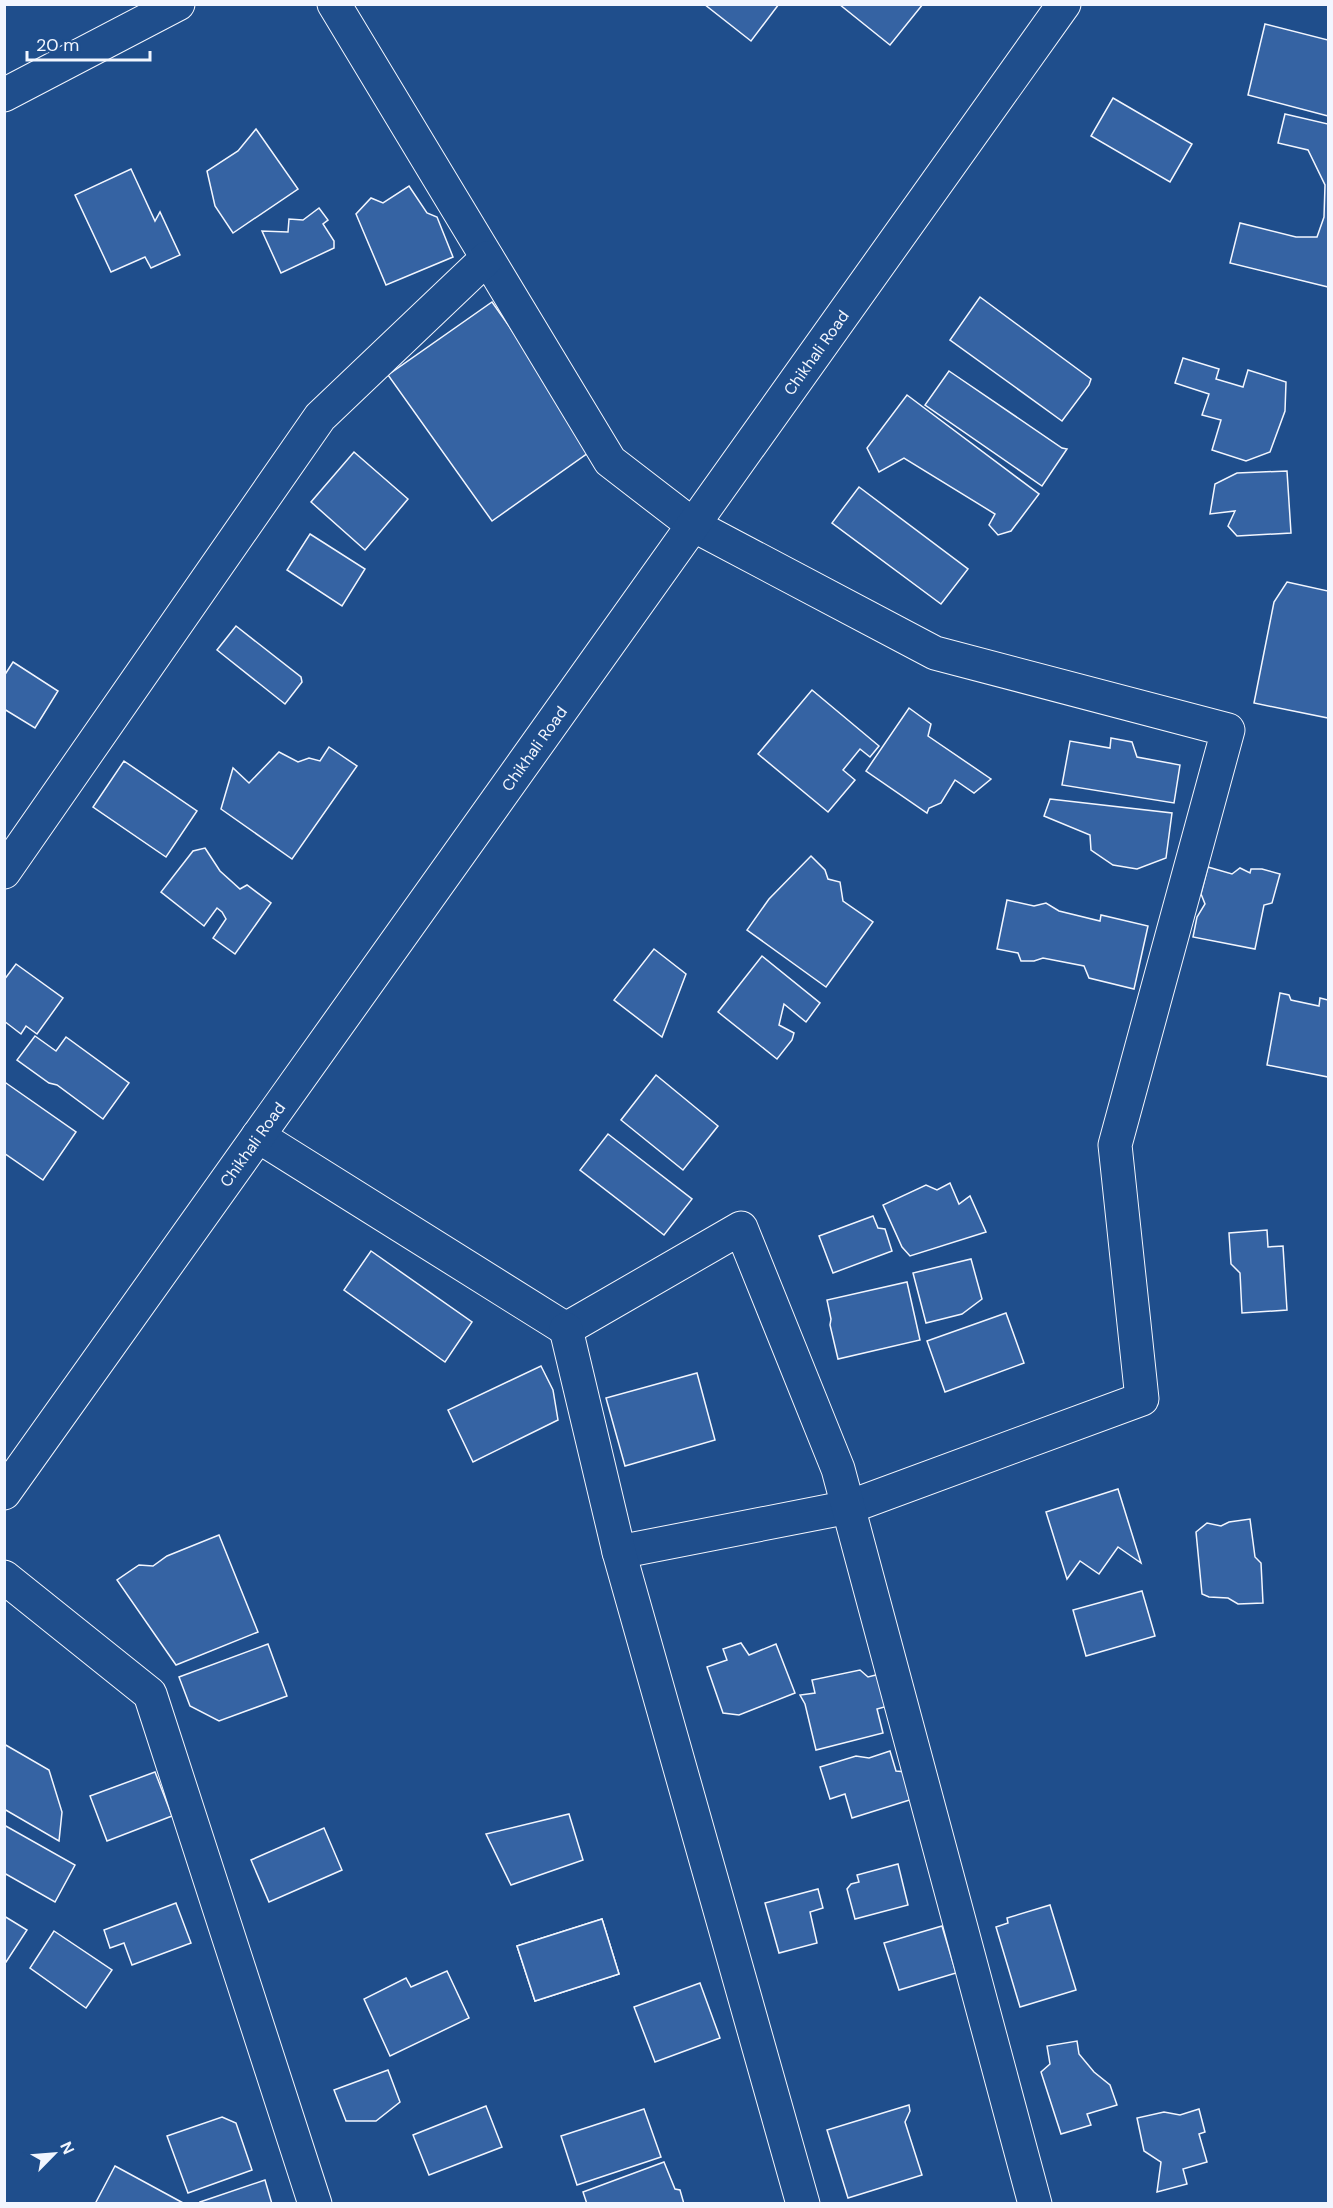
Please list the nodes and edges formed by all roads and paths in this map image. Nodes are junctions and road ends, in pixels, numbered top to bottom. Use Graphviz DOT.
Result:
graph roads {
  1 [pos="178,4"];
  2 [pos="334,4"];
  3 [pos="1064,4"];
  4 [pos="4,95"];
  5 [pos="488,258"];
  6 [pos="693,525"];
  7 [pos="4,872"];
  8 [pos="258,1136"];
  9 [pos="566,1329"];
  10 [pos="4,1493"];
  11 [pos="849,1507"];
  12 [pos="619,1552"];
  13 [pos="4,1577"];
  14 [pos="315,2204"];
  15 [pos="803,2204"];
  16 [pos="1035,2204"];
  1 -- 4 [label="main road"];
  2 -- 5 [label="main road"];
  3 -- 6 [label="main road, Chikhali Road"];
  5 -- 6 [label="main road"];
  5 -- 7 [label="main road"];
  6 -- 8 [label="main road, Chikhali Road"];
  6 -- 11 [label="main road"];
  8 -- 9 [label="main road"];
  8 -- 10 [label="main road, Chikhali Road"];
  9 -- 11 [label="main road"];
  9 -- 12 [label="main road"];
  11 -- 12 [label="main road"];
  11 -- 16 [label="main road"];
  12 -- 15 [label="main road"];
  13 -- 14 [label="main road"];
}
